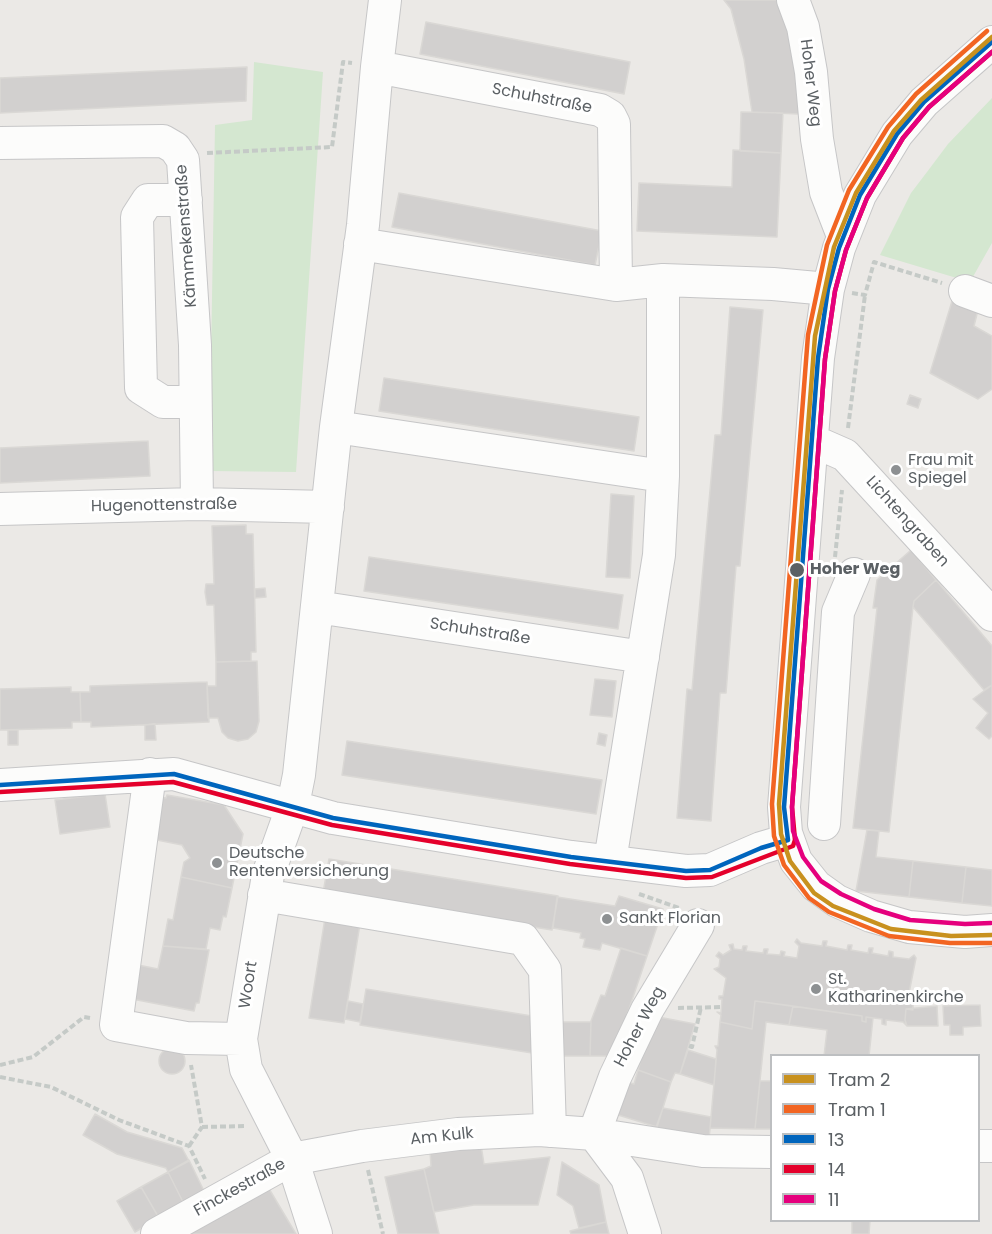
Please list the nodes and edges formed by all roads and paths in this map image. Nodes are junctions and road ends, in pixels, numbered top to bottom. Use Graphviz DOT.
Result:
graph roads {
  1 [pos="386,0"];
  2 [pos="793,0"];
  3 [pos="992,42"];
  4 [pos="377,67"];
  5 [pos="0,143"];
  6 [pos="179,154"];
  7 [pos="186,200"];
  8 [pos="843,236"];
  9 [pos="360,244"];
  10 [pos="874,262"];
  11 [pos="932,279"];
  12 [pos="663,280"];
  13 [pos="616,285"];
  14 [pos="828,289"];
  15 [pos="195,402"];
  16 [pos="336,427"];
  17 [pos="813,441"];
  18 [pos="663,476"];
  19 [pos="197,504"];
  20 [pos="328,507"];
  21 [pos="0,508"];
  22 [pos="854,574"];
  23 [pos="317,607"];
  24 [pos="992,615"];
  25 [pos="643,657"];
  26 [pos="150,774"];
  27 [pos="0,785"];
  28 [pos="293,805"];
  29 [pos="824,824"];
  30 [pos="788,840"];
  31 [pos="609,861"];
  32 [pos="640,894"];
  33 [pos="264,895"];
  34 [pos="698,925"];
  35 [pos="992,930"];
  36 [pos="701,1007"];
  37 [pos="722,1007"];
  38 [pos="647,1010"];
  39 [pos="116,1025"];
  40 [pos="186,1038"];
  41 [pos="241,1039"];
  42 [pos="689,1046"];
  43 [pos="0,1065"];
  44 [pos="0,1077"];
  45 [pos="275,1126"];
  46 [pos="202,1127"];
  47 [pos="550,1131"];
  48 [pos="594,1134"];
  49 [pos="189,1146"];
  50 [pos="362,1146"];
  51 [pos="770,1152"];
  52 [pos="292,1159"];
  53 [pos="216,1202"];
  54 [pos="157,1234"];
  55 [pos="316,1234"];
  56 [pos="383,1234"];
  57 [pos="645,1234"];
  1 -- 4 [label="street"];
  2 -- 8 [label="street, Hoher Weg"];
  3 -- 8 [label="street"];
  4 -- 6 [label="path"];
  4 -- 9 [label="street"];
  4 -- 13 [label="street, Schuhstraße"];
  5 -- 6 [label="street, Kämmekenstraße"];
  6 -- 7 [label="street, Kämmekenstraße"];
  7 -- 15 [label="street, Kämmekenstraße"];
  7 -- 15 [label="street"];
  8 -- 14 [label="street"];
  9 -- 13 [label="street"];
  9 -- 16 [label="street"];
  10 -- 11 [label="path"];
  12 -- 13 [label="street"];
  12 -- 14 [label="street"];
  12 -- 18 [label="street"];
  14 -- 17 [label="street"];
  15 -- 19 [label="street, Kämmekenstraße"];
  16 -- 18 [label="street"];
  16 -- 20 [label="street"];
  17 -- 24 [label="street, Lichtengraben"];
  17 -- 30 [label="street"];
  18 -- 25 [label="street"];
  19 -- 20 [label="street, Hugenottenstraße"];
  19 -- 21 [label="street, Hugenottenstraße"];
  20 -- 23 [label="street"];
  22 -- 29 [label="street"];
  23 -- 25 [label="street, Schuhstraße"];
  23 -- 28 [label="street"];
  25 -- 31 [label="street"];
  26 -- 27 [label="street"];
  26 -- 28 [label="street"];
  26 -- 39 [label="street"];
  28 -- 31 [label="street"];
  28 -- 33 [label="street, Woort"];
  30 -- 31 [label="street"];
  30 -- 35 [label="street"];
  32 -- 34 [label="path"];
  33 -- 41 [label="street, Woort"];
  33 -- 47 [label="street"];
  34 -- 38 [label="street, Hoher Weg"];
  36 -- 37 [label="path"];
  36 -- 38 [label="path"];
  36 -- 42 [label="path"];
  38 -- 48 [label="street, Hoher Weg"];
  39 -- 40 [label="street"];
  39 -- 43 [label="path"];
  40 -- 41 [label="street"];
  40 -- 46 [label="path"];
  41 -- 45 [label="street, Woort"];
  44 -- 49 [label="path"];
  45 -- 46 [label="path"];
  45 -- 52 [label="street, Woort"];
  46 -- 49 [label="path"];
  47 -- 48 [label="street, Am Kulk"];
  47 -- 50 [label="street, Am Kulk"];
  48 -- 51 [label="street, Am Kulk"];
  48 -- 57 [label="street"];
  49 -- 53 [label="path"];
  50 -- 52 [label="street, Am Kulk"];
  50 -- 56 [label="path"];
  52 -- 53 [label="street, Finckestraße"];
  52 -- 55 [label="street, Woort"];
  53 -- 54 [label="street, Finckestraße"];
}
